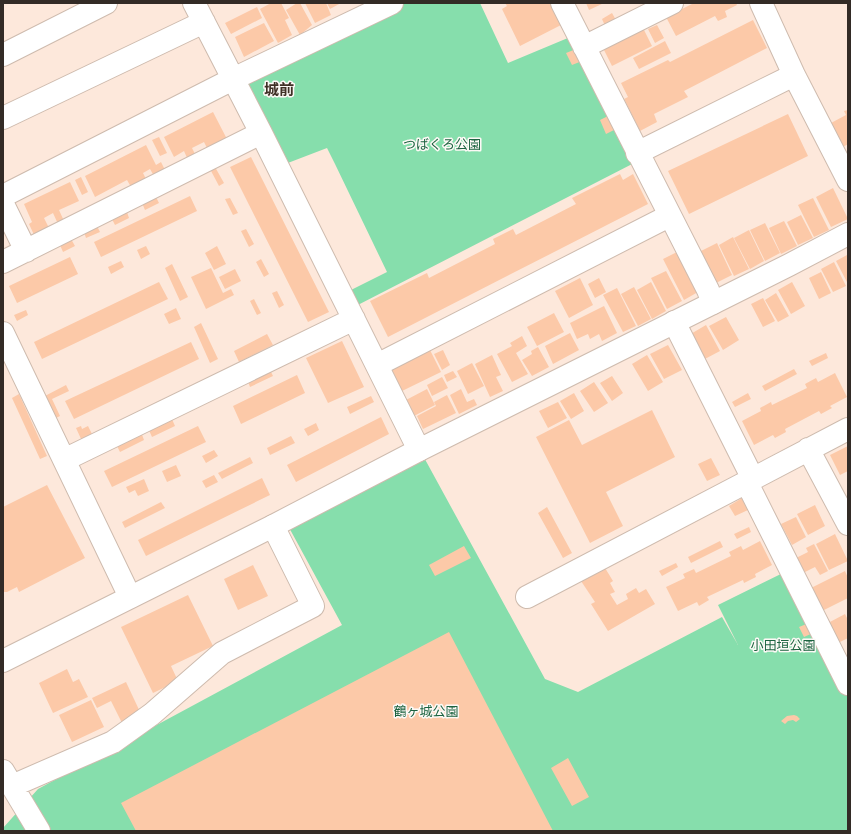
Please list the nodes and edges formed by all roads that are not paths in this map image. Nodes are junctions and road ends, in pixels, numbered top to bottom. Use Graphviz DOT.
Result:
graph roads {
  1 [pos="106,3"];
  2 [pos="392,3"];
  3 [pos="562,3"];
  4 [pos="672,3"];
  5 [pos="761,3"];
  6 [pos="199,12"];
  7 [pos="584,47"];
  8 [pos="3,55"];
  9 [pos="794,75"];
  10 [pos="233,79"];
  11 [pos="3,118"];
  12 [pos="261,133"];
  13 [pos="637,153"];
  14 [pos="848,180"];
  15 [pos="3,196"];
  16 [pos="3,204"];
  17 [pos="669,216"];
  18 [pos="848,234"];
  19 [pos="26,251"];
  20 [pos="3,262"];
  21 [pos="713,303"];
  22 [pos="354,319"];
  23 [pos="674,322"];
  24 [pos="3,333"];
  25 [pos="376,365"];
  26 [pos="848,429"];
  27 [pos="808,449"];
  28 [pos="419,450"];
  29 [pos="64,460"];
  30 [pos="750,481"];
  31 [pos="848,524"];
  32 [pos="274,526"];
  33 [pos="130,597"];
  34 [pos="527,598"];
  35 [pos="3,661"];
  36 [pos="848,684"];
  37 [pos="7,778"];
  38 [pos="39,831"];
  1 -- 8 [label="street"];
  2 -- 10 [label="street"];
  3 -- 7 [label="street"];
  4 -- 7 [label="street"];
  5 -- 9 [label="street"];
  6 -- 10 [label="street"];
  6 -- 11 [label="street"];
  7 -- 13 [label="street"];
  9 -- 13 [label="street"];
  9 -- 14 [label="street"];
  10 -- 12 [label="street"];
  10 -- 15 [label="street"];
  12 -- 19 [label="street"];
  12 -- 22 [label="street"];
  13 -- 17 [label="street"];
  16 -- 19 [label="street"];
  17 -- 21 [label="street"];
  17 -- 25 [label="street"];
  18 -- 21 [label="street"];
  19 -- 20 [label="street"];
  21 -- 23 [label="street"];
  22 -- 25 [label="street"];
  22 -- 29 [label="street"];
  23 -- 28 [label="street"];
  23 -- 30 [label="street"];
  24 -- 29 [label="street"];
  25 -- 28 [label="street"];
  26 -- 27 [label="street"];
  27 -- 30 [label="street"];
  27 -- 31 [label="street"];
  28 -- 32 [label="street"];
  29 -- 33 [label="street"];
  30 -- 34 [label="street"];
  30 -- 36 [label="street"];
  32 -- 33 [label="street"];
  32 -- 37 [label="street"];
  33 -- 35 [label="street"];
  37 -- 38 [label="street"];
}
